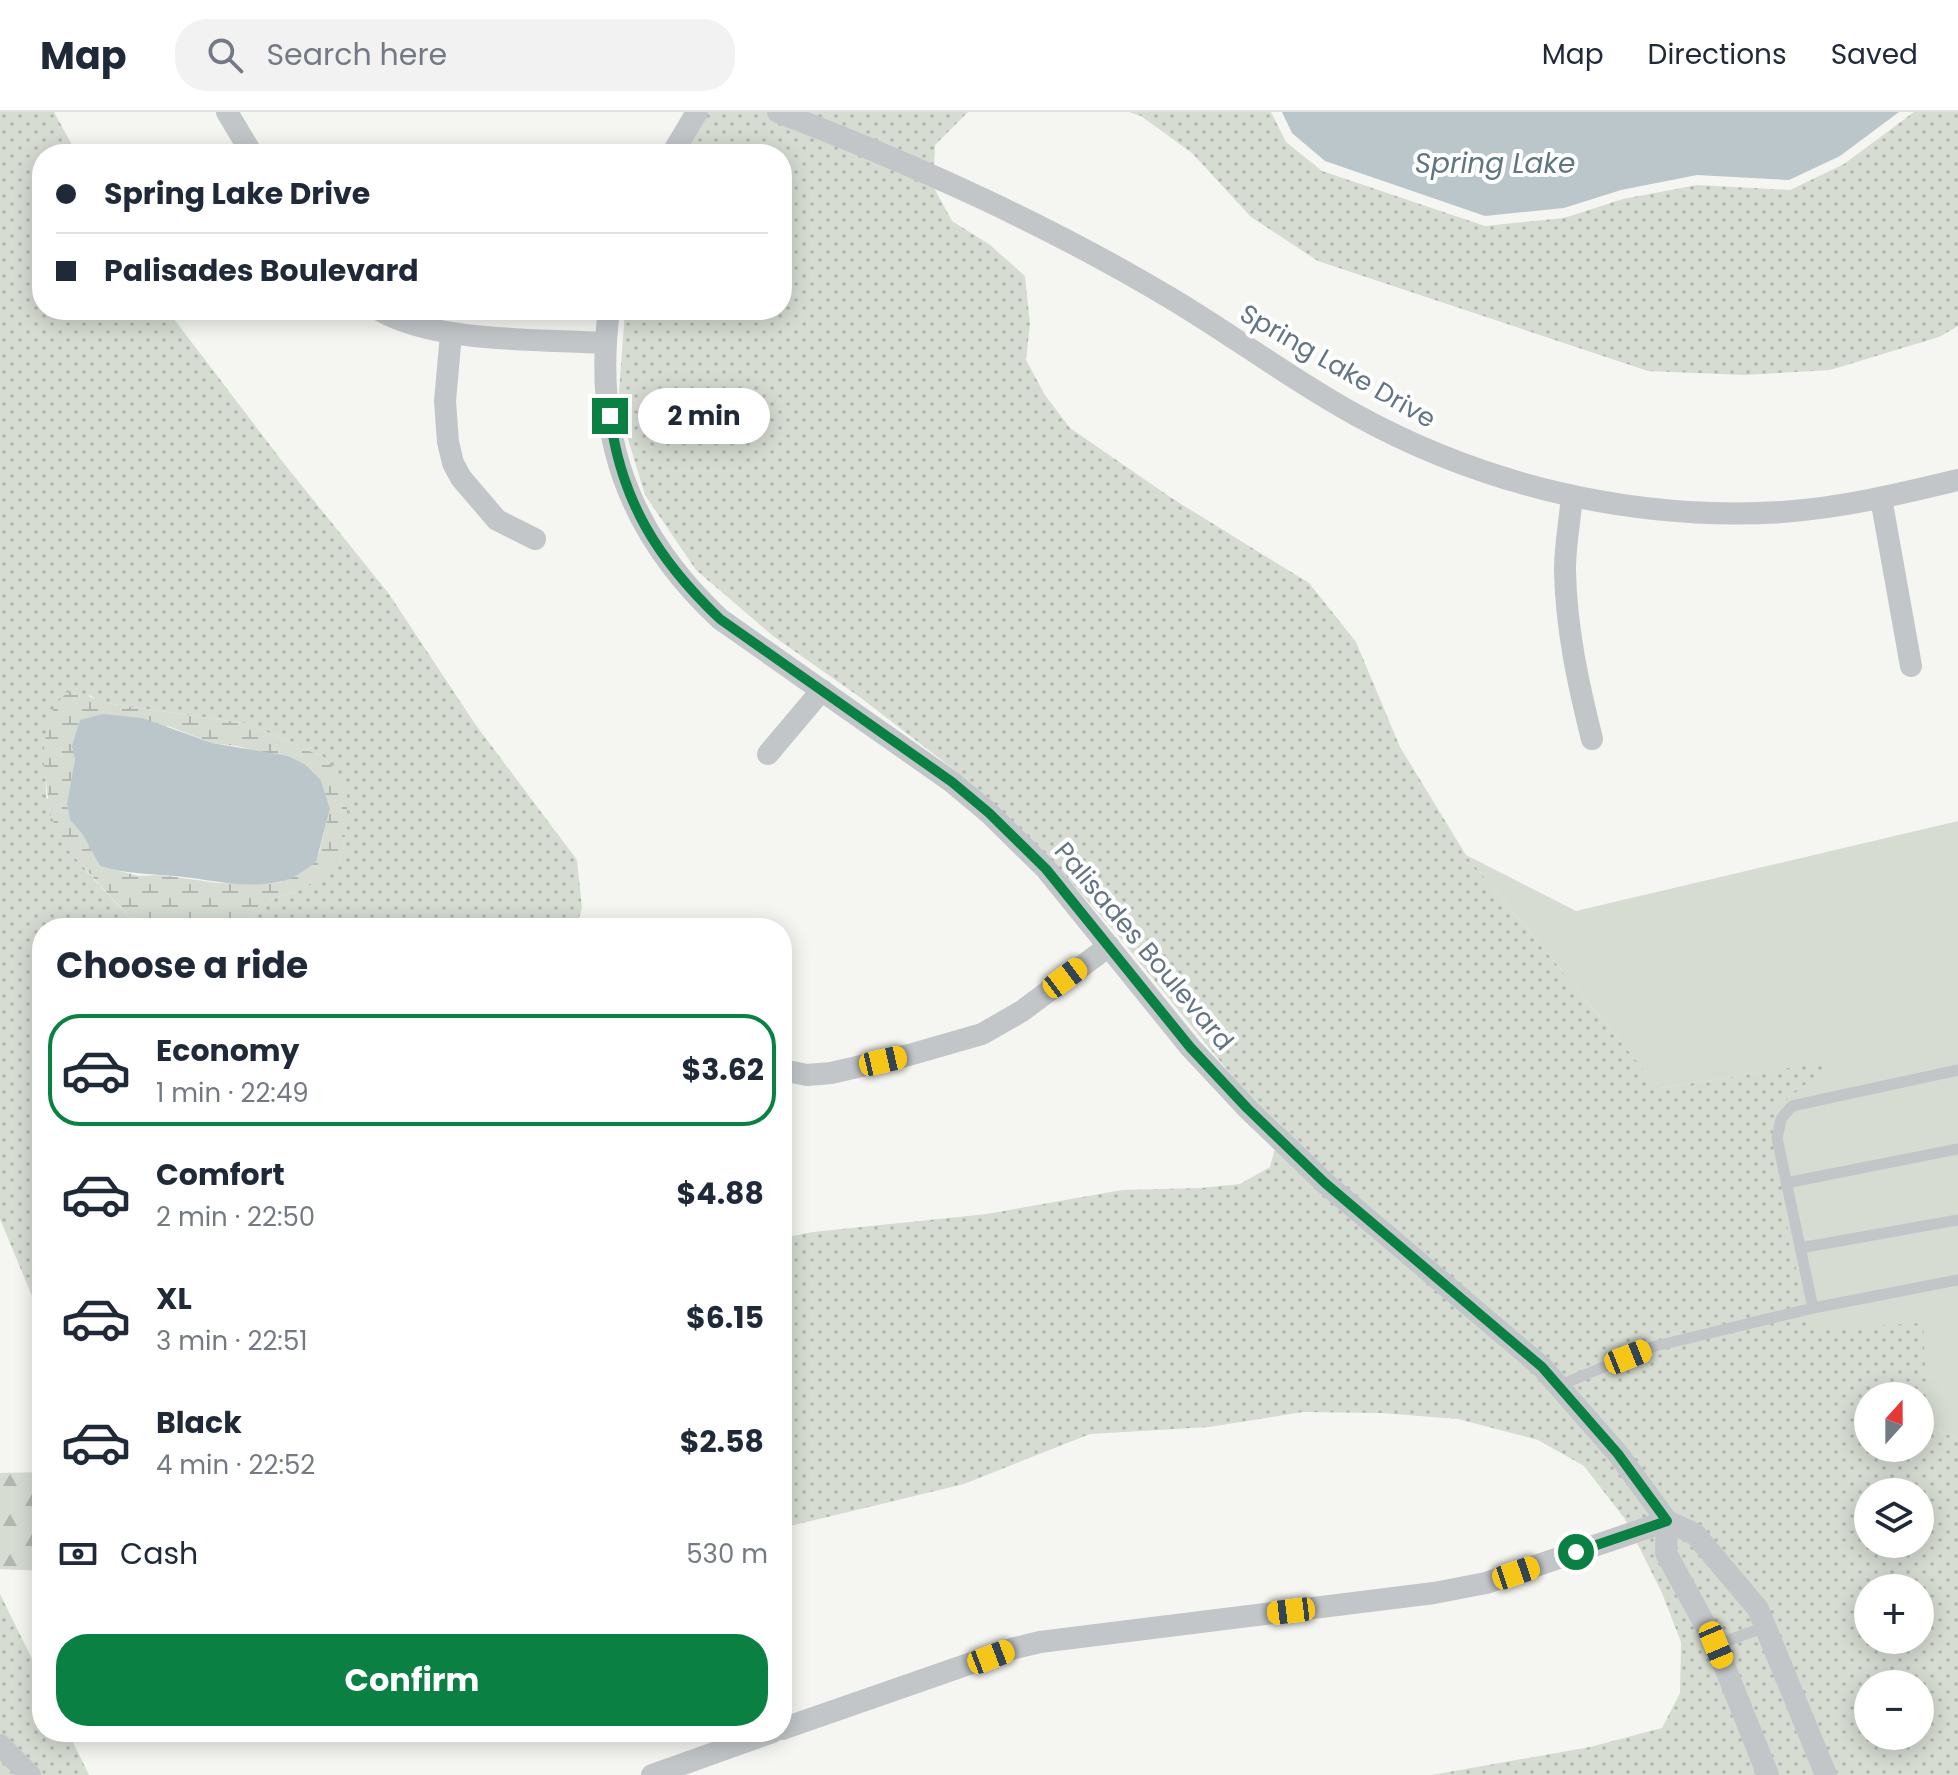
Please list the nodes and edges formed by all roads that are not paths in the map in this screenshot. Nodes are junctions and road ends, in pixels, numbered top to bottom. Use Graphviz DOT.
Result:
graph roads {
  1 [pos="227,112"];
  2 [pos="697,112"];
  3 [pos="778,112"];
  4 [pos="246,144"];
  5 [pos="678,144"];
  6 [pos="402,320"];
  7 [pos="608,320"];
  8 [pos="451,334"];
  9 [pos="605,343"];
  10 [pos="1958,480"];
  11 [pos="1572,496"];
  12 [pos="1881,498"];
  13 [pos="535,539"];
  14 [pos="1911,666"];
  15 [pos="822,690"];
  16 [pos="1592,739"];
  17 [pos="768,754"];
  18 [pos="1109,946"];
  19 [pos="1958,1070"];
  20 [pos="792,1072"];
  21 [pos="1958,1149"];
  22 [pos="1786,1183"];
  23 [pos="1958,1220"];
  24 [pos="1800,1248"];
  25 [pos="1958,1280"];
  26 [pos="1813,1308"];
  27 [pos="1558,1386"];
  28 [pos="1667,1521"];
  29 [pos="1765,1627"];
  30 [pos="1716,1645"];
  31 [pos="792,1726"];
  32 [pos="745,1742"];
  33 [pos="0,1745"];
  34 [pos="30,1775"];
  35 [pos="652,1775"];
  36 [pos="1768,1775"];
  37 [pos="1826,1775"];
  1 -- 4 [label="street"];
  2 -- 5 [label="street"];
  3 -- 11 [label="street, Spring Lake Drive"];
  6 -- 8 [label="street"];
  7 -- 9 [label="street, Palisades Boulevard"];
  8 -- 9 [label="street"];
  8 -- 13 [label="street"];
  9 -- 15 [label="street, Palisades Boulevard"];
  10 -- 12 [label="street, Spring Lake Drive"];
  11 -- 12 [label="street, Spring Lake Drive"];
  11 -- 16 [label="street"];
  12 -- 14 [label="street"];
  15 -- 17 [label="street"];
  15 -- 18 [label="street, Palisades Boulevard"];
  18 -- 20 [label="street"];
  18 -- 27 [label="street, Palisades Boulevard"];
  19 -- 22 [label="lane"];
  21 -- 22 [label="lane"];
  22 -- 24 [label="lane"];
  23 -- 24 [label="lane"];
  24 -- 26 [label="lane"];
  25 -- 26 [label="lane"];
  26 -- 27 [label="lane"];
  27 -- 28 [label="street, Palisades Boulevard"];
  28 -- 29 [label="street, Palisades Boulevard"];
  28 -- 30 [label="street"];
  28 -- 31 [label="street"];
  29 -- 30 [label="lane"];
  29 -- 37 [label="street, Palisades Boulevard"];
  30 -- 36 [label="street"];
  32 -- 35 [label="street"];
  33 -- 34 [label="street"];
}
